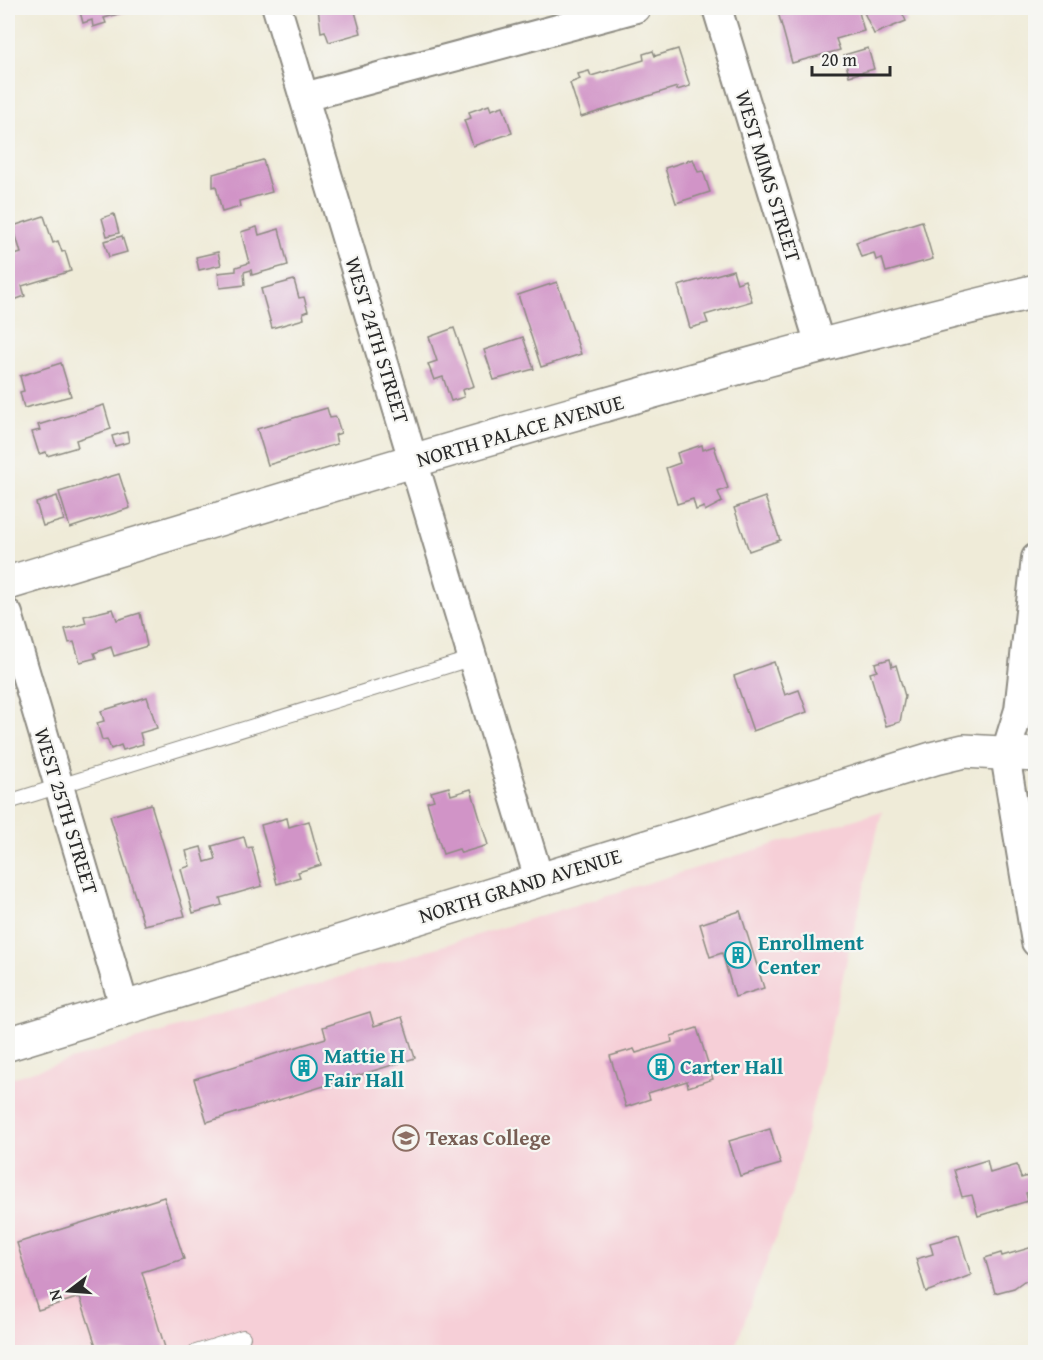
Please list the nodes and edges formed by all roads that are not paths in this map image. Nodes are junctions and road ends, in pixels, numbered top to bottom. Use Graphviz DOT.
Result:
graph roads {
  1 [pos="277,8"];
  2 [pos="636,8"];
  3 [pos="717,8"];
  4 [pos="304,97"];
  5 [pos="1035,291"];
  6 [pos="820,345"];
  7 [pos="413,461"];
  8 [pos="1035,558"];
  9 [pos="8,583"];
  10 [pos="8,614"];
  11 [pos="473,658"];
  12 [pos="1020,755"];
  13 [pos="59,787"];
  14 [pos="8,802"];
  15 [pos="539,879"];
  16 [pos="1035,942"];
  17 [pos="125,1009"];
  18 [pos="8,1044"];
  19 [pos="243,1337"];
  20 [pos="196,1353"];
  1 -- 4 [label="street, WEST 24TH STREET"];
  2 -- 4 [label="street"];
  3 -- 6 [label="street, WEST MIMS STREET"];
  4 -- 7 [label="street, WEST 24TH STREET"];
  5 -- 6 [label="street, NORTH PALACE AVENUE"];
  6 -- 7 [label="street, NORTH PALACE AVENUE"];
  7 -- 9 [label="street, NORTH PALACE AVENUE"];
  7 -- 11 [label="street, WEST 24TH STREET"];
  8 -- 12 [label="street"];
  10 -- 13 [label="street, WEST 25TH STREET"];
  11 -- 13 [label="lane"];
  11 -- 15 [label="street, WEST 24TH STREET"];
  12 -- 15 [label="street, NORTH GRAND AVENUE"];
  12 -- 16 [label="street"];
  13 -- 14 [label="lane"];
  13 -- 17 [label="street, WEST 25TH STREET"];
  15 -- 17 [label="street, NORTH GRAND AVENUE"];
  17 -- 18 [label="street, NORTH GRAND AVENUE"];
  19 -- 20 [label="lane"];
}
